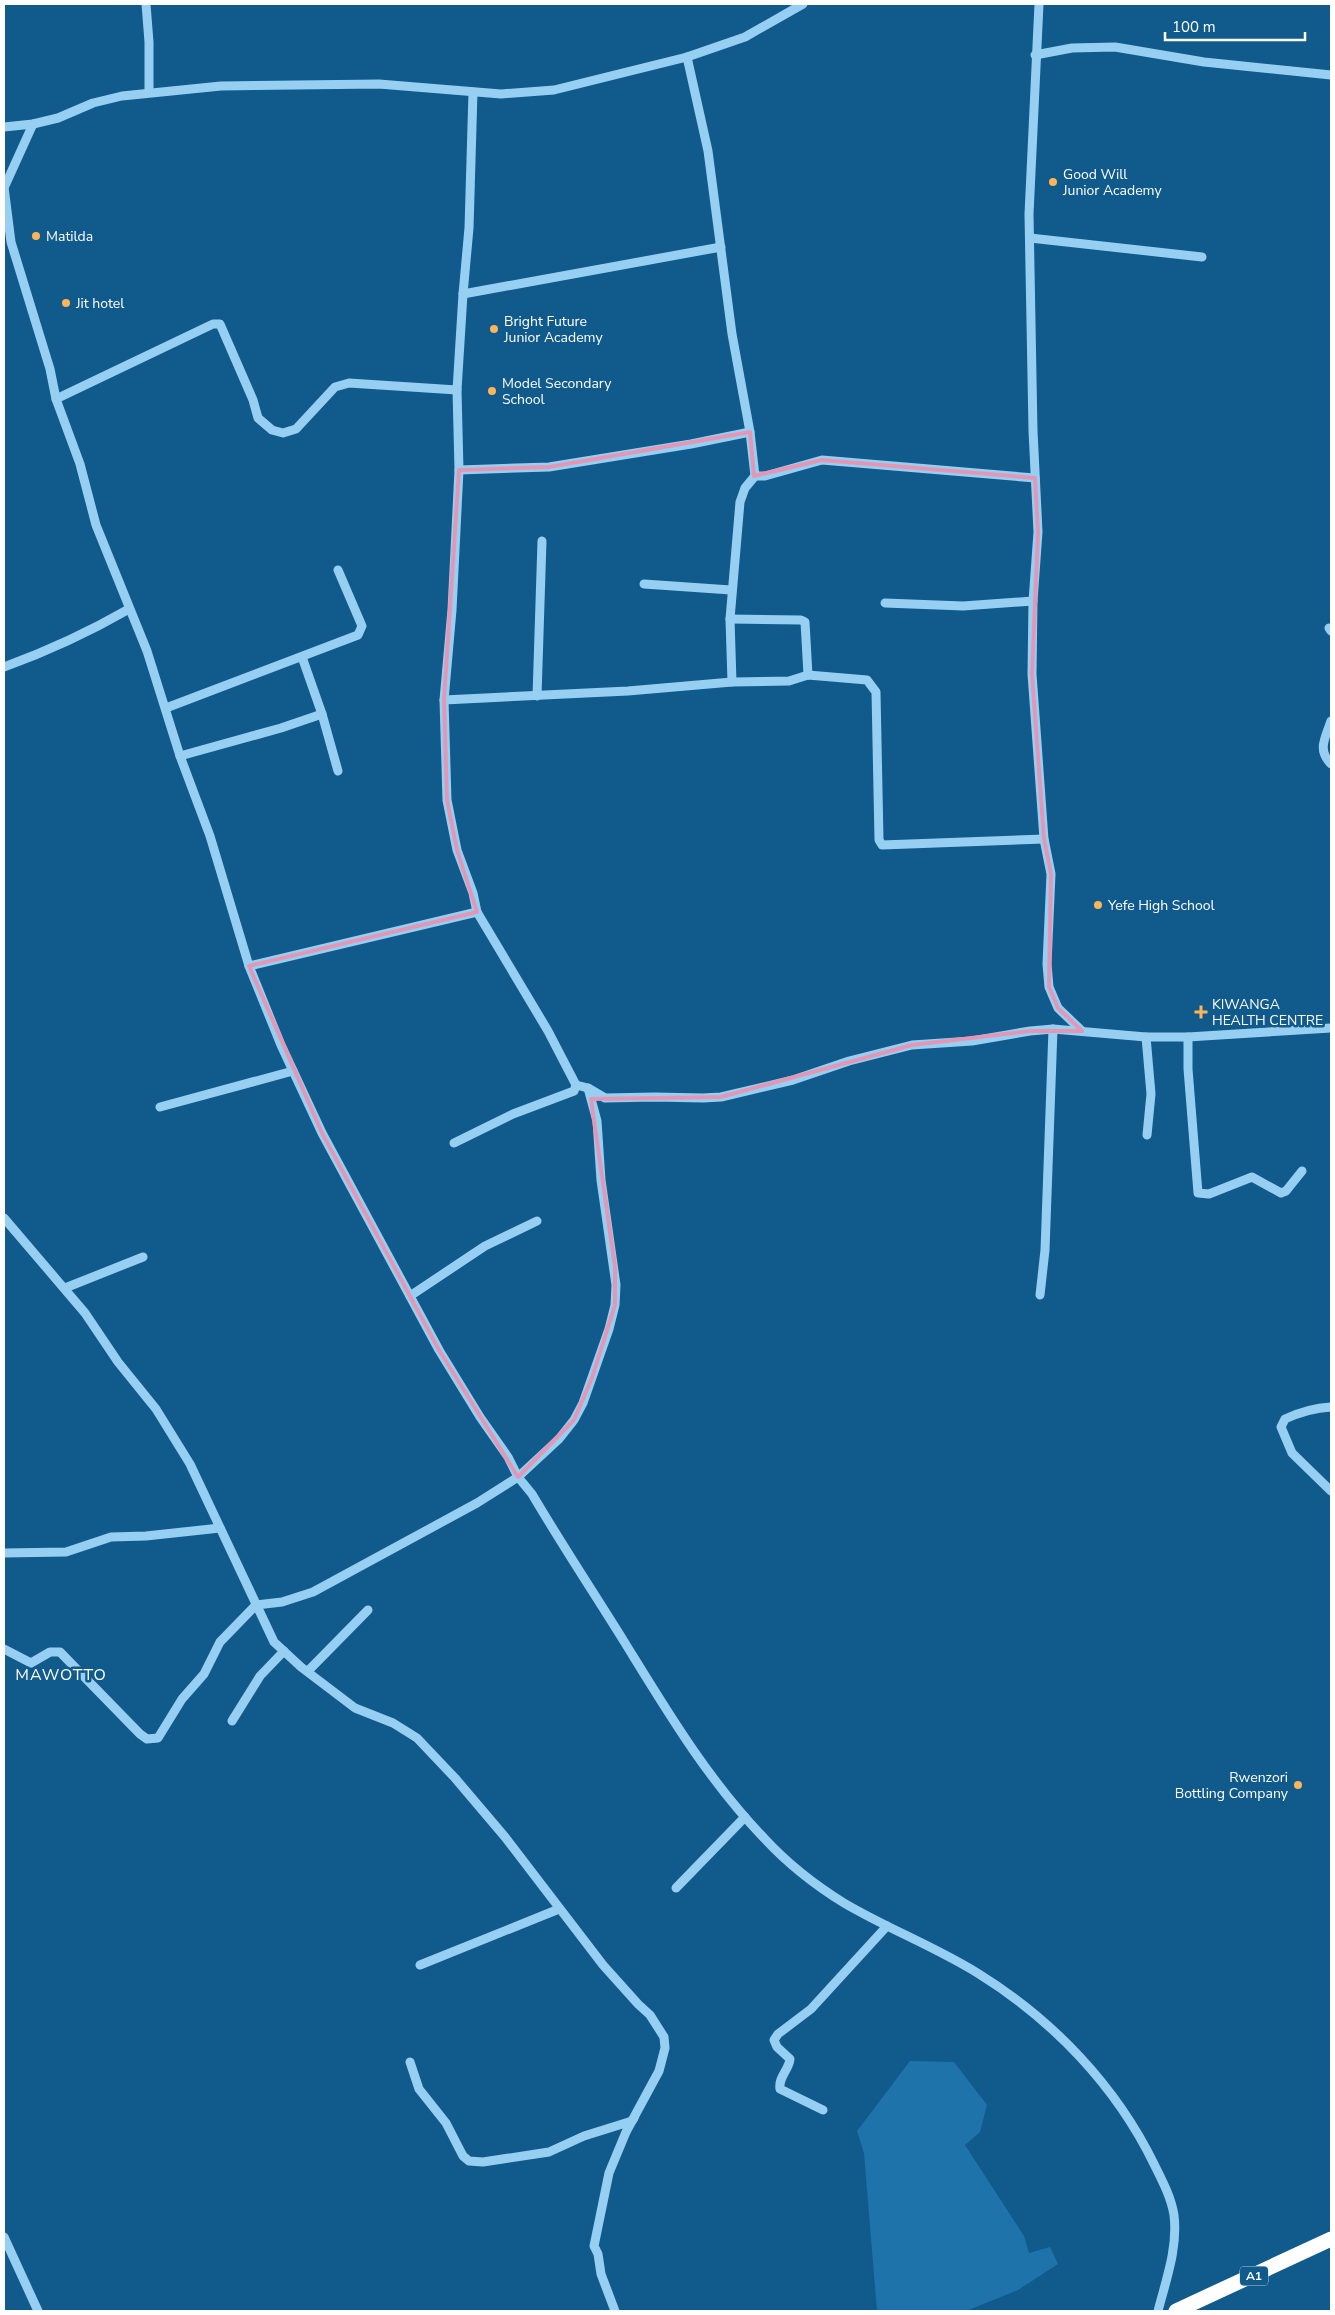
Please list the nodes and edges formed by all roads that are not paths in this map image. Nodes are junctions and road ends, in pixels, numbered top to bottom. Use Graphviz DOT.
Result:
graph roads {
  1 [pos="146,4"];
  2 [pos="803,4"];
  3 [pos="1039,4"];
  4 [pos="1035,55"];
  5 [pos="687,57"];
  6 [pos="1331,75"];
  7 [pos="149,92"];
  8 [pos="473,92"];
  9 [pos="33,124"];
  10 [pos="4,127"];
  11 [pos="4,187"];
  12 [pos="1030,238"];
  13 [pos="7,243"];
  14 [pos="721,247"];
  15 [pos="1202,257"];
  16 [pos="462,294"];
  17 [pos="458,390"];
  18 [pos="56,399"];
  19 [pos="750,432"];
  20 [pos="459,470"];
  21 [pos="755,476"];
  22 [pos="1035,478"];
  23 [pos="542,541"];
  24 [pos="338,570"];
  25 [pos="644,584"];
  26 [pos="732,590"];
  27 [pos="1033,601"];
  28 [pos="885,603"];
  29 [pos="129,609"];
  30 [pos="730,619"];
  31 [pos="302,657"];
  32 [pos="4,667"];
  33 [pos="808,675"];
  34 [pos="732,682"];
  35 [pos="538,696"];
  36 [pos="444,700"];
  37 [pos="166,708"];
  38 [pos="322,714"];
  39 [pos="1331,721"];
  40 [pos="180,756"];
  41 [pos="1331,764"];
  42 [pos="338,771"];
  43 [pos="1044,839"];
  44 [pos="477,912"];
  45 [pos="249,966"];
  46 [pos="1331,1028"];
  47 [pos="1053,1030"];
  48 [pos="1082,1031"];
  49 [pos="1146,1037"];
  50 [pos="1188,1037"];
  51 [pos="293,1071"];
  52 [pos="576,1085"];
  53 [pos="588,1088"];
  54 [pos="160,1107"];
  55 [pos="1147,1135"];
  56 [pos="454,1143"];
  57 [pos="1302,1171"];
  58 [pos="4,1218"];
  59 [pos="537,1221"];
  60 [pos="143,1257"];
  61 [pos="65,1288"];
  62 [pos="1040,1295"];
  63 [pos="410,1296"];
  64 [pos="1331,1407"];
  65 [pos="518,1477"];
  66 [pos="1331,1491"];
  67 [pos="220,1528"];
  68 [pos="4,1553"];
  69 [pos="256,1605"];
  70 [pos="368,1610"];
  71 [pos="4,1649"];
  72 [pos="284,1651"];
  73 [pos="308,1671"];
  74 [pos="232,1720"];
  75 [pos="745,1818"];
  76 [pos="676,1888"];
  77 [pos="559,1909"];
  78 [pos="887,1926"];
  79 [pos="420,1966"];
  80 [pos="410,2062"];
  81 [pos="823,2110"];
  82 [pos="638,2113"];
  83 [pos="4,2237"];
  84 [pos="1331,2239"];
  85 [pos="38,2311"];
  86 [pos="615,2311"];
  87 [pos="1158,2311"];
  88 [pos="1176,2311"];
  1 -- 7 [label="street"];
  2 -- 5 [label="street"];
  3 -- 4 [label="street"];
  4 -- 6 [label="street"];
  4 -- 12 [label="street"];
  5 -- 8 [label="street"];
  5 -- 14 [label="street"];
  7 -- 8 [label="street"];
  7 -- 9 [label="street"];
  8 -- 16 [label="street"];
  9 -- 10 [label="street"];
  9 -- 11 [label="street"];
  11 -- 13 [label="street"];
  12 -- 15 [label="street"];
  12 -- 22 [label="street"];
  13 -- 18 [label="street"];
  14 -- 16 [label="street"];
  14 -- 19 [label="street"];
  16 -- 17 [label="street"];
  17 -- 18 [label="street"];
  17 -- 20 [label="street"];
  18 -- 29 [label="street"];
  19 -- 20 [label="street"];
  19 -- 21 [label="street"];
  20 -- 36 [label="street"];
  21 -- 22 [label="street"];
  21 -- 26 [label="street"];
  22 -- 27 [label="street"];
  23 -- 35 [label="street"];
  24 -- 31 [label="street"];
  25 -- 26 [label="street"];
  26 -- 30 [label="street"];
  27 -- 28 [label="street"];
  27 -- 43 [label="street"];
  29 -- 32 [label="street"];
  29 -- 37 [label="street"];
  30 -- 33 [label="street"];
  30 -- 34 [label="street"];
  31 -- 37 [label="street"];
  31 -- 38 [label="street"];
  33 -- 34 [label="street"];
  33 -- 43 [label="street"];
  34 -- 35 [label="street"];
  35 -- 36 [label="street"];
  36 -- 44 [label="street"];
  37 -- 40 [label="street"];
  38 -- 40 [label="street"];
  38 -- 42 [label="street"];
  39 -- 41 [label="street"];
  40 -- 45 [label="street"];
  43 -- 48 [label="street"];
  44 -- 45 [label="street"];
  44 -- 52 [label="street"];
  45 -- 51 [label="street"];
  46 -- 50 [label="street"];
  47 -- 48 [label="street"];
  47 -- 53 [label="street"];
  47 -- 62 [label="street"];
  48 -- 49 [label="street"];
  49 -- 50 [label="street"];
  49 -- 55 [label="street"];
  50 -- 57 [label="street"];
  51 -- 54 [label="street"];
  51 -- 63 [label="street"];
  52 -- 53 [label="street"];
  52 -- 56 [label="street"];
  53 -- 65 [label="street"];
  58 -- 61 [label="street"];
  59 -- 63 [label="street"];
  60 -- 61 [label="street"];
  61 -- 67 [label="street"];
  63 -- 65 [label="street"];
  64 -- 66 [label="street"];
  65 -- 69 [label="street"];
  65 -- 75 [label="street"];
  67 -- 68 [label="street"];
  67 -- 69 [label="street"];
  69 -- 71 [label="street"];
  69 -- 72 [label="street"];
  70 -- 73 [label="street"];
  72 -- 73 [label="street"];
  72 -- 74 [label="street"];
  73 -- 77 [label="street"];
  75 -- 76 [label="street"];
  75 -- 78 [label="street"];
  77 -- 79 [label="street"];
  77 -- 82 [label="street"];
  78 -- 81 [label="street"];
  78 -- 87 [label="street"];
  80 -- 82 [label="street"];
  82 -- 86 [label="street"];
  83 -- 85 [label="street"];
  84 -- 88 [label="highway, A1"];
}
